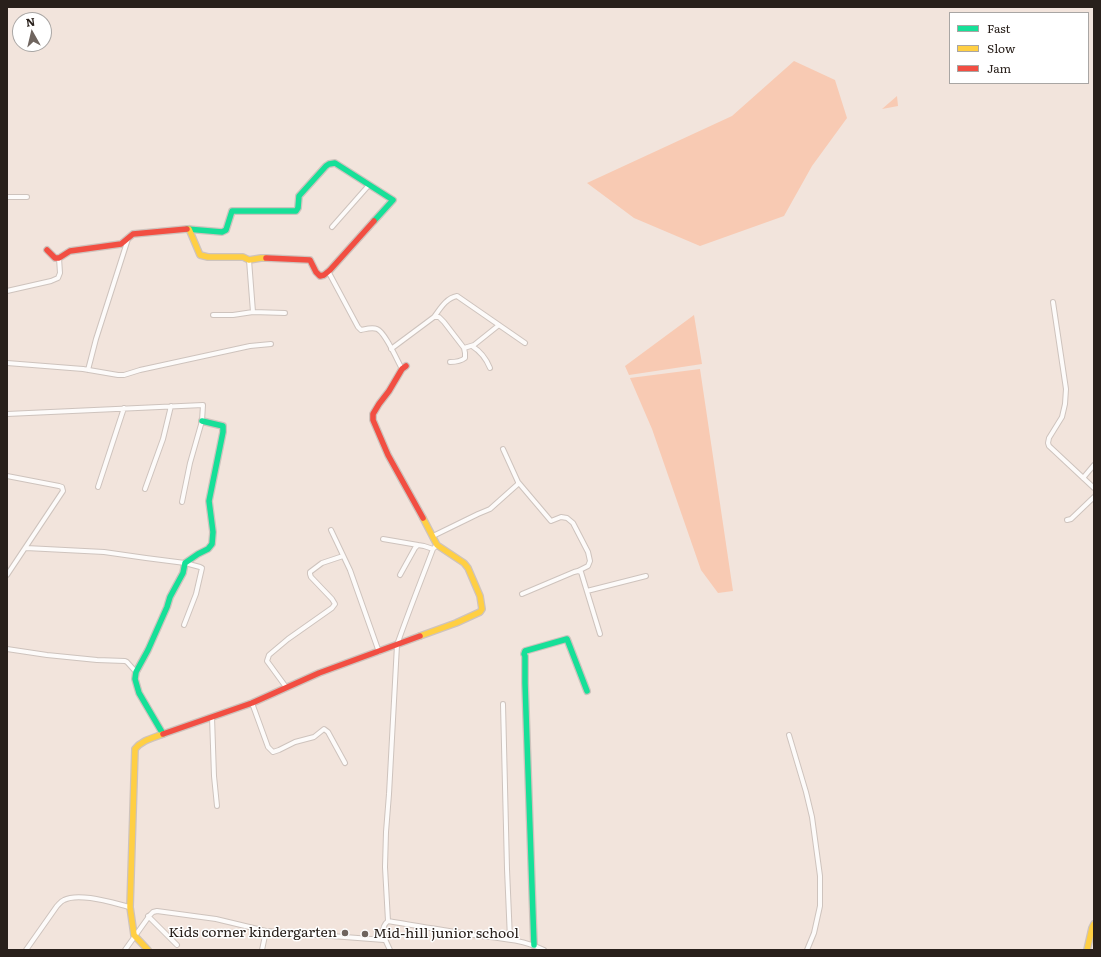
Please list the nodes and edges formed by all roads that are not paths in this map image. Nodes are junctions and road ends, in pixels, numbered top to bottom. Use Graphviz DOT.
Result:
graph roads {
  1 [pos="369,185"];
  2 [pos="7,197"];
  3 [pos="27,197"];
  4 [pos="332,227"];
  5 [pos="189,229"];
  6 [pos="128,238"];
  7 [pos="48,250"];
  8 [pos="59,258"];
  9 [pos="249,260"];
  10 [pos="328,271"];
  11 [pos="7,291"];
  12 [pos="1053,302"];
  13 [pos="253,312"];
  14 [pos="285,313"];
  15 [pos="212,315"];
  16 [pos="434,317"];
  17 [pos="499,325"];
  18 [pos="525,343"];
  19 [pos="271,344"];
  20 [pos="472,346"];
  21 [pos="464,348"];
  22 [pos="391,349"];
  23 [pos="450,362"];
  24 [pos="7,363"];
  25 [pos="404,367"];
  26 [pos="490,368"];
  27 [pos="88,370"];
  28 [pos="171,406"];
  29 [pos="124,408"];
  30 [pos="7,414"];
  31 [pos="202,421"];
  32 [pos="503,449"];
  33 [pos="1094,465"];
  34 [pos="7,476"];
  35 [pos="1083,478"];
  36 [pos="518,482"];
  37 [pos="98,487"];
  38 [pos="1094,488"];
  39 [pos="145,489"];
  40 [pos="1094,497"];
  41 [pos="182,502"];
  42 [pos="1067,520"];
  43 [pos="331,530"];
  44 [pos="433,536"];
  45 [pos="383,539"];
  46 [pos="418,545"];
  47 [pos="435,547"];
  48 [pos="26,548"];
  49 [pos="343,556"];
  50 [pos="185,563"];
  51 [pos="578,571"];
  52 [pos="7,575"];
  53 [pos="400,575"];
  54 [pos="646,576"];
  55 [pos="586,591"];
  56 [pos="522,594"];
  57 [pos="184,625"];
  58 [pos="600,634"];
  59 [pos="397,645"];
  60 [pos="7,649"];
  61 [pos="379,652"];
  62 [pos="136,672"];
  63 [pos="286,687"];
  64 [pos="587,691"];
  65 [pos="252,703"];
  66 [pos="503,704"];
  67 [pos="212,716"];
  68 [pos="163,734"];
  69 [pos="789,735"];
  70 [pos="345,763"];
  71 [pos="217,806"];
  72 [pos="130,907"];
  73 [pos="148,916"];
  74 [pos="388,921"];
  75 [pos="1094,924"];
  76 [pos="266,931"];
  77 [pos="134,935"];
  78 [pos="510,939"];
  79 [pos="384,940"];
  80 [pos="177,945"];
  81 [pos="534,945"];
  82 [pos="26,950"];
  83 [pos="124,950"];
  84 [pos="148,950"];
  85 [pos="262,950"];
  86 [pos="390,950"];
  87 [pos="544,950"];
  88 [pos="807,950"];
  89 [pos="1086,950"];
  1 -- 4 [label="street"];
  1 -- 5 [label="street"];
  1 -- 10 [label="street"];
  2 -- 3 [label="street"];
  5 -- 6 [label="street"];
  5 -- 9 [label="street"];
  6 -- 8 [label="street"];
  6 -- 27 [label="street"];
  7 -- 8 [label="street"];
  8 -- 11 [label="street"];
  9 -- 10 [label="street"];
  9 -- 13 [label="street"];
  10 -- 22 [label="street"];
  12 -- 35 [label="street"];
  13 -- 14 [label="street"];
  13 -- 15 [label="street"];
  16 -- 17 [label="street"];
  16 -- 21 [label="street"];
  16 -- 22 [label="street"];
  17 -- 18 [label="street"];
  17 -- 20 [label="street"];
  19 -- 27 [label="street"];
  20 -- 21 [label="street"];
  20 -- 26 [label="street"];
  21 -- 23 [label="street"];
  22 -- 25 [label="street"];
  24 -- 27 [label="street"];
  25 -- 44 [label="street"];
  28 -- 29 [label="street"];
  28 -- 31 [label="street"];
  28 -- 39 [label="street"];
  29 -- 30 [label="street"];
  29 -- 37 [label="street"];
  31 -- 41 [label="street"];
  31 -- 50 [label="street"];
  32 -- 36 [label="street"];
  33 -- 35 [label="street"];
  34 -- 48 [label="street"];
  35 -- 38 [label="street"];
  36 -- 44 [label="street"];
  36 -- 51 [label="street"];
  40 -- 42 [label="street"];
  43 -- 49 [label="street"];
  44 -- 47 [label="street"];
  45 -- 46 [label="street"];
  46 -- 47 [label="street"];
  46 -- 53 [label="street"];
  47 -- 59 [label="street"];
  47 -- 59 [label="street"];
  48 -- 50 [label="street"];
  48 -- 52 [label="street"];
  49 -- 61 [label="street"];
  49 -- 63 [label="street"];
  50 -- 57 [label="street"];
  50 -- 62 [label="street"];
  51 -- 55 [label="street"];
  51 -- 56 [label="street"];
  54 -- 55 [label="street"];
  55 -- 58 [label="street"];
  59 -- 61 [label="street"];
  59 -- 74 [label="street"];
  60 -- 62 [label="street"];
  61 -- 63 [label="street"];
  62 -- 68 [label="street"];
  63 -- 65 [label="street"];
  64 -- 81 [label="street"];
  65 -- 67 [label="street"];
  65 -- 70 [label="street"];
  66 -- 78 [label="street"];
  67 -- 68 [label="street"];
  67 -- 71 [label="street"];
  68 -- 72 [label="street"];
  69 -- 88 [label="street"];
  72 -- 77 [label="street"];
  72 -- 82 [label="street"];
  73 -- 76 [label="street"];
  73 -- 77 [label="street"];
  73 -- 80 [label="street"];
  74 -- 78 [label="street"];
  74 -- 79 [label="street"];
  75 -- 89 [label="street"];
  76 -- 79 [label="street"];
  76 -- 85 [label="street"];
  77 -- 83 [label="street"];
  77 -- 84 [label="street"];
  78 -- 81 [label="street"];
  79 -- 86 [label="street"];
  81 -- 87 [label="street"];
}
